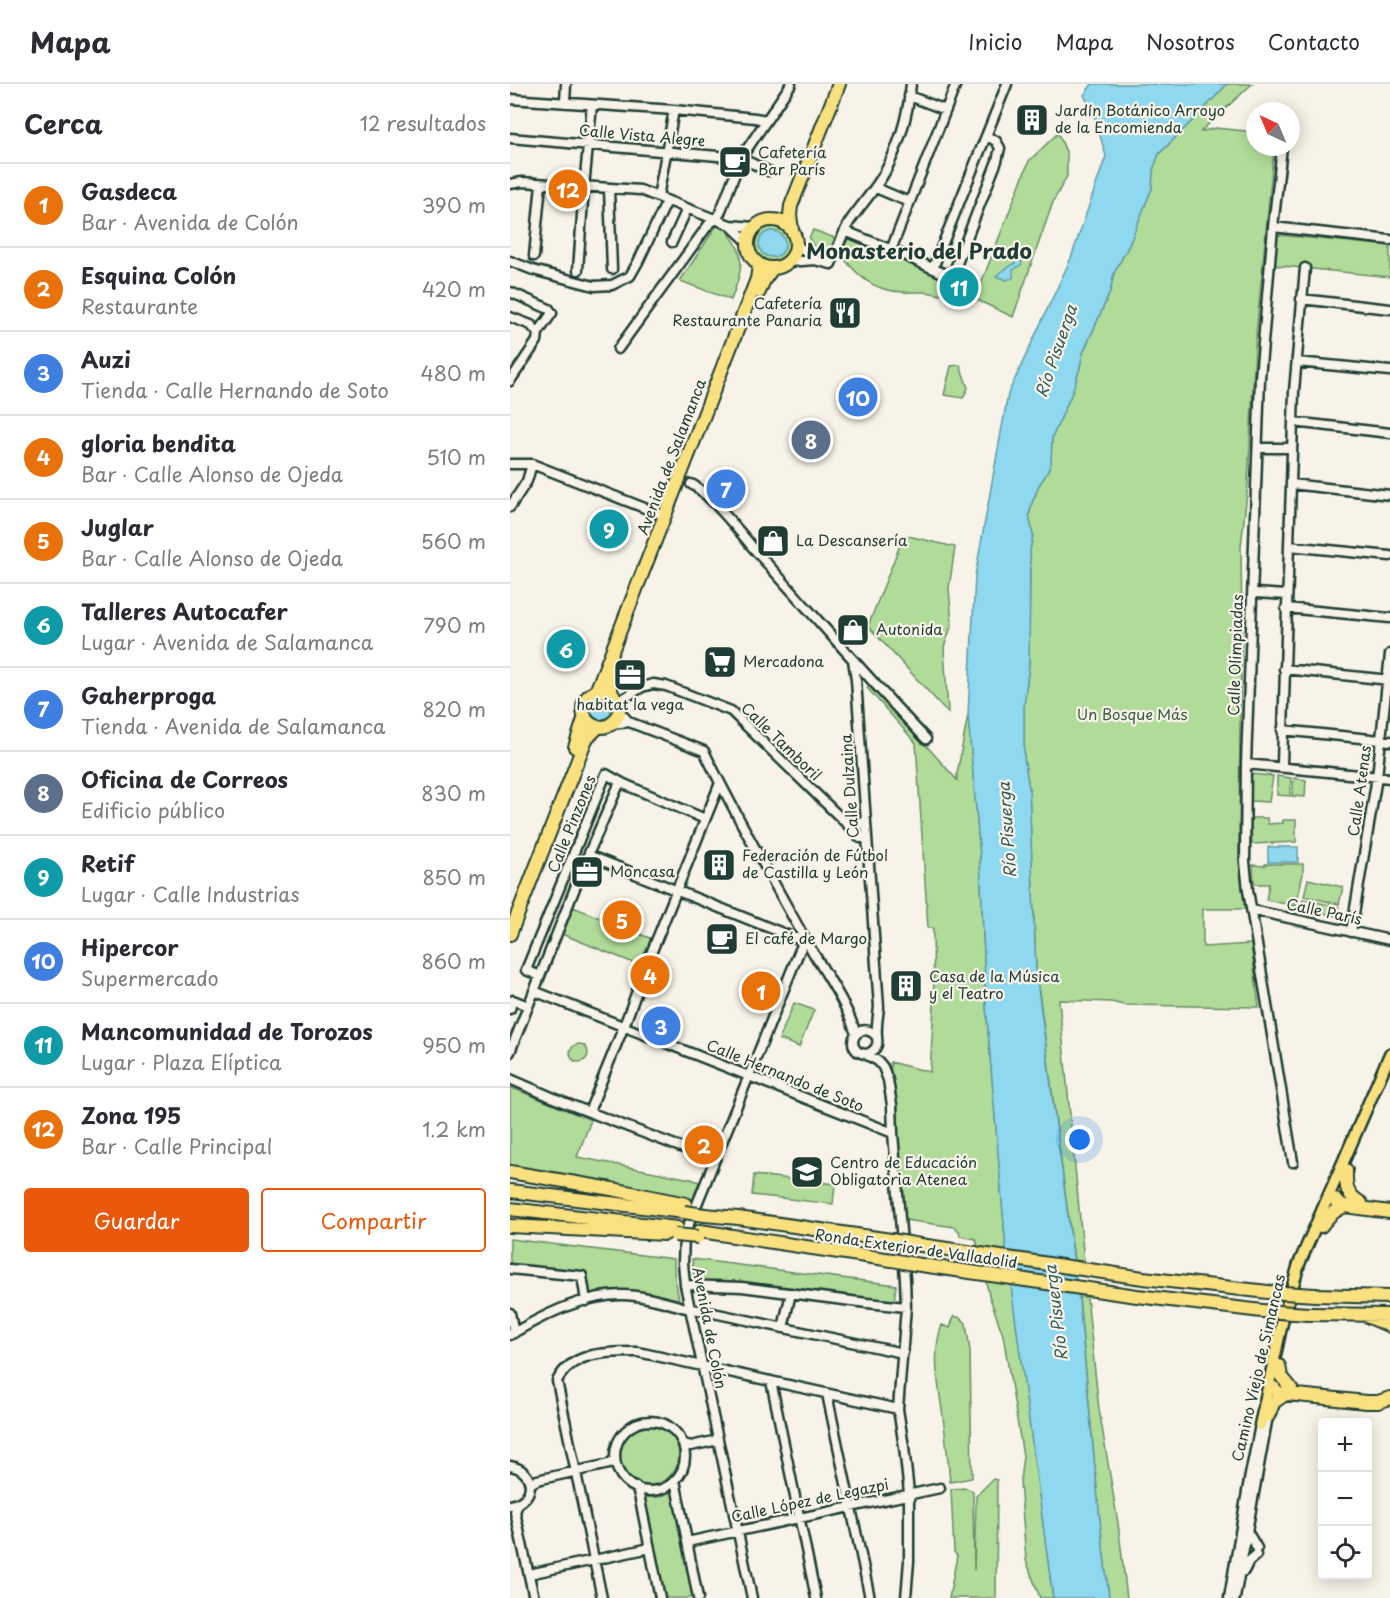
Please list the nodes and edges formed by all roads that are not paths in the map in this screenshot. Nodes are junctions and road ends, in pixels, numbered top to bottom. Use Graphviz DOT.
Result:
graph roads {
  1 [pos="566,84"];
  2 [pos="791,84"];
  3 [pos="832,84"];
  4 [pos="839,84"];
  5 [pos="847,84"];
  6 [pos="910,84"];
  7 [pos="956,84"];
  8 [pos="1007,84"];
  9 [pos="909,96"];
  10 [pos="510,99"];
  11 [pos="565,103"];
  12 [pos="592,105"];
  13 [pos="831,105"];
  14 [pos="674,110"];
  15 [pos="946,110"];
  16 [pos="766,120"];
  17 [pos="986,136"];
  18 [pos="510,138"];
  19 [pos="588,145"];
  20 [pos="666,151"];
  21 [pos="1281,156"];
  22 [pos="741,158"];
  23 [pos="768,171"];
  24 [pos="510,184"];
  25 [pos="541,184"];
  26 [pos="584,187"];
  27 [pos="876,188"];
  28 [pos="609,189"];
  29 [pos="658,197"];
  30 [pos="667,201"];
  31 [pos="909,202"];
  32 [pos="687,209"];
  33 [pos="716,219"];
  34 [pos="773,219"];
  35 [pos="730,225"];
  36 [pos="754,227"];
  37 [pos="1273,227"];
  38 [pos="792,230"];
  39 [pos="845,231"];
  40 [pos="1390,240"];
  41 [pos="747,241"];
  42 [pos="672,242"];
  43 [pos="796,243"];
  44 [pos="891,250"];
  45 [pos="534,256"];
  46 [pos="815,260"];
  47 [pos="510,261"];
  48 [pos="789,262"];
  49 [pos="766,267"];
  50 [pos="933,268"];
  51 [pos="1305,268"];
  52 [pos="578,270"];
  53 [pos="612,270"];
  54 [pos="510,292"];
  55 [pos="1301,299"];
  56 [pos="1390,309"];
  57 [pos="510,317"];
  58 [pos="538,333"];
  59 [pos="618,349"];
  60 [pos="1297,362"];
  61 [pos="1390,371"];
  62 [pos="510,381"];
  63 [pos="1293,422"];
  64 [pos="1390,433"];
  65 [pos="1261,448"];
  66 [pos="1292,448"];
  67 [pos="510,464"];
  68 [pos="532,464"];
  69 [pos="691,484"];
  70 [pos="1291,484"];
  71 [pos="1390,495"];
  72 [pos="510,507"];
  73 [pos="660,514"];
  74 [pos="1289,546"];
  75 [pos="1390,556"];
  76 [pos="1256,593"];
  77 [pos="1287,595"];
  78 [pos="1286,608"];
  79 [pos="1390,618"];
  80 [pos="1390,654"];
  81 [pos="853,660"];
  82 [pos="1284,669"];
  83 [pos="1389,680"];
  84 [pos="596,692"];
  85 [pos="616,703"];
  86 [pos="585,716"];
  87 [pos="629,722"];
  88 [pos="604,725"];
  89 [pos="1282,730"];
  90 [pos="926,739"];
  91 [pos="1386,740"];
  92 [pos="1282,763"];
  93 [pos="1246,764"];
  94 [pos="1377,777"];
  95 [pos="1390,778"];
  96 [pos="620,782"];
  97 [pos="720,783"];
  98 [pos="705,819"];
  99 [pos="865,822"];
  100 [pos="850,827"];
  101 [pos="867,838"];
  102 [pos="588,855"];
  103 [pos="677,891"];
  104 [pos="1252,910"];
  105 [pos="510,916"];
  106 [pos="1351,932"];
  107 [pos="510,934"];
  108 [pos="805,939"];
  109 [pos="1390,940"];
  110 [pos="540,976"];
  111 [pos="534,991"];
  112 [pos="528,1006"];
  113 [pos="510,1009"];
  114 [pos="878,1019"];
  115 [pos="624,1026"];
  116 [pos="862,1031"];
  117 [pos="877,1037"];
  118 [pos="875,1049"];
  119 [pos="510,1052"];
  120 [pos="865,1054"];
  121 [pos="1390,1054"];
  122 [pos="878,1061"];
  123 [pos="1388,1066"];
  124 [pos="749,1076"];
  125 [pos="510,1079"];
  126 [pos="1367,1107"];
  127 [pos="589,1112"];
  128 [pos="892,1133"];
  129 [pos="714,1160"];
  130 [pos="1293,1161"];
  131 [pos="1346,1170"];
  132 [pos="510,1172"];
  133 [pos="510,1191"];
  134 [pos="1334,1199"];
  135 [pos="1361,1203"];
  136 [pos="1345,1206"];
  137 [pos="685,1208"];
  138 [pos="510,1209"];
  139 [pos="1390,1210"];
  140 [pos="510,1226"];
  141 [pos="1321,1226"];
  142 [pos="676,1232"];
  143 [pos="1306,1246"];
  144 [pos="510,1269"];
  145 [pos="1293,1283"];
  146 [pos="685,1285"];
  147 [pos="791,1293"];
  148 [pos="1390,1297"];
  149 [pos="586,1301"];
  150 [pos="906,1306"];
  151 [pos="690,1309"];
  152 [pos="510,1313"];
  153 [pos="1365,1315"];
  154 [pos="1390,1315"];
  155 [pos="1390,1326"];
  156 [pos="783,1328"];
  157 [pos="512,1334"];
  158 [pos="903,1353"];
  159 [pos="1279,1366"];
  160 [pos="702,1367"];
  161 [pos="771,1380"];
  162 [pos="1274,1388"];
  163 [pos="1289,1390"];
  164 [pos="1390,1393"];
  165 [pos="827,1394"];
  166 [pos="1390,1398"];
  167 [pos="898,1409"];
  168 [pos="1264,1420"];
  169 [pos="718,1440"];
  170 [pos="686,1447"];
  171 [pos="614,1463"];
  172 [pos="510,1465"];
  173 [pos="576,1472"];
  174 [pos="532,1480"];
  175 [pos="675,1480"];
  176 [pos="940,1488"];
  177 [pos="639,1490"];
  178 [pos="1247,1491"];
  179 [pos="909,1493"];
  180 [pos="513,1507"];
  181 [pos="851,1507"];
  182 [pos="799,1518"];
  183 [pos="738,1530"];
  184 [pos="1247,1531"];
  185 [pos="687,1542"];
  186 [pos="650,1548"];
  187 [pos="1244,1549"];
  188 [pos="594,1560"];
  189 [pos="529,1574"];
  190 [pos="534,1598"];
  191 [pos="602,1598"];
  192 [pos="660,1598"];
  193 [pos="698,1598"];
  194 [pos="752,1598"];
  195 [pos="816,1598"];
  196 [pos="870,1598"];
  197 [pos="906,1598"];
  198 [pos="1233,1598"];
  1 -- 11 [label="street"];
  2 -- 16 [label="street"];
  3 -- 34 [label="highway"];
  4 -- 13 [label="highway"];
  5 -- 13 [label="highway"];
  6 -- 9 [label="street"];
  7 -- 15 [label="street"];
  8 -- 17 [label="street"];
  9 -- 15 [label="street"];
  9 -- 27 [label="street"];
  10 -- 11 [label="street"];
  11 -- 12 [label="street"];
  12 -- 14 [label="street"];
  12 -- 19 [label="street"];
  13 -- 38 [label="highway"];
  14 -- 16 [label="street"];
  14 -- 20 [label="street"];
  15 -- 31 [label="street"];
  16 -- 22 [label="street"];
  17 -- 50 [label="street"];
  17 -- 50 [label="street"];
  18 -- 19 [label="street, Calle Vista Alegre"];
  19 -- 20 [label="street, Calle Vista Alegre"];
  19 -- 26 [label="street"];
  20 -- 22 [label="street, Calle Vista Alegre"];
  20 -- 29 [label="street"];
  21 -- 37 [label="street, Calle Olimpiadas"];
  22 -- 23 [label="street, Calle Vista Alegre"];
  22 -- 33 [label="street"];
  24 -- 25 [label="street"];
  25 -- 26 [label="street"];
  25 -- 45 [label="street"];
  26 -- 28 [label="street"];
  26 -- 52 [label="street"];
  27 -- 31 [label="street"];
  27 -- 39 [label="street"];
  28 -- 29 [label="street"];
  28 -- 53 [label="street"];
  29 -- 30 [label="street"];
  30 -- 32 [label="street"];
  30 -- 47 [label="street"];
  31 -- 44 [label="street"];
  32 -- 33 [label="street"];
  32 -- 42 [label="street"];
  33 -- 35 [label="street"];
  33 -- 59 [label="street"];
  34 -- 36 [label="highway"];
  34 -- 38 [label="highway"];
  35 -- 36 [label="street"];
  35 -- 41 [label="street"];
  36 -- 41 [label="highway"];
  37 -- 40 [label="street"];
  37 -- 93 [label="street, Calle Olimpiadas"];
  38 -- 43 [label="highway"];
  39 -- 44 [label="street"];
  39 -- 46 [label="street"];
  41 -- 49 [label="highway"];
  43 -- 46 [label="street"];
  43 -- 48 [label="highway"];
  44 -- 50 [label="street"];
  46 -- 48 [label="street"];
  48 -- 49 [label="highway"];
  49 -- 84 [label="highway, Avenida de Salamanca"];
  49 -- 85 [label="highway, Avenida de Salamanca"];
  51 -- 55 [label="street"];
  54 -- 58 [label="street"];
  55 -- 56 [label="street"];
  55 -- 60 [label="street"];
  57 -- 58 [label="street"];
  58 -- 62 [label="street"];
  60 -- 61 [label="street"];
  60 -- 63 [label="street"];
  63 -- 64 [label="street"];
  63 -- 66 [label="street"];
  65 -- 66 [label="street"];
  66 -- 70 [label="street"];
  67 -- 68 [label="street"];
  68 -- 72 [label="street"];
  68 -- 73 [label="street"];
  69 -- 81 [label="street"];
  70 -- 71 [label="street"];
  70 -- 74 [label="street"];
  74 -- 75 [label="street"];
  74 -- 77 [label="street"];
  76 -- 77 [label="street"];
  77 -- 78 [label="street"];
  78 -- 79 [label="street"];
  78 -- 82 [label="street"];
  80 -- 83 [label="street, Calle Atenas"];
  81 -- 90 [label="street"];
  81 -- 99 [label="street, Calle Dulzaina"];
  82 -- 83 [label="street"];
  82 -- 89 [label="street"];
  83 -- 91 [label="street, Calle Atenas"];
  84 -- 85 [label="highway"];
  84 -- 86 [label="highway"];
  85 -- 87 [label="street"];
  85 -- 88 [label="highway"];
  85 -- 100 [label="street, Calle Tamboril"];
  86 -- 88 [label="highway"];
  86 -- 105 [label="highway"];
  87 -- 88 [label="street"];
  87 -- 97 [label="street"];
  88 -- 107 [label="highway"];
  89 -- 91 [label="street"];
  89 -- 92 [label="street"];
  91 -- 94 [label="street, Calle Atenas"];
  93 -- 94 [label="street"];
  93 -- 104 [label="street, Calle Olimpiadas"];
  94 -- 95 [label="street"];
  94 -- 106 [label="street, Calle Atenas"];
  96 -- 98 [label="street, Calle Pinzones"];
  96 -- 102 [label="street"];
  96 -- 110 [label="street, Calle Pinzones"];
  97 -- 98 [label="street"];
  97 -- 108 [label="street"];
  98 -- 103 [label="street"];
  99 -- 100 [label="street"];
  99 -- 101 [label="street, Calle Dulzaina"];
  100 -- 101 [label="street, Calle Tamboril"];
  101 -- 114 [label="street, Calle Dulzaina"];
  102 -- 103 [label="street"];
  102 -- 110 [label="street"];
  103 -- 108 [label="street"];
  103 -- 115 [label="street"];
  104 -- 106 [label="street, Calle París"];
  104 -- 130 [label="street, Calle Olimpiadas"];
  106 -- 109 [label="street, Calle París"];
  108 -- 116 [label="street"];
  108 -- 124 [label="street, Avenida de Colón"];
  110 -- 111 [label="street"];
  111 -- 112 [label="street"];
  111 -- 115 [label="street, Calle Hernando de Soto"];
  112 -- 113 [label="street"];
  112 -- 119 [label="street"];
  114 -- 116 [label="street"];
  114 -- 117 [label="street, Calle Dulzaina"];
  115 -- 124 [label="street, Calle Hernando de Soto"];
  115 -- 127 [label="street"];
  116 -- 117 [label="street"];
  116 -- 120 [label="street"];
  117 -- 118 [label="street"];
  118 -- 120 [label="street"];
  118 -- 122 [label="street"];
  120 -- 122 [label="street"];
  121 -- 123 [label="main road, Camino Viejo de Simancas"];
  122 -- 128 [label="street"];
  123 -- 126 [label="main road, Camino Viejo de Simancas"];
  123 -- 131 [label="main road, Camino Viejo de Simancas"];
  124 -- 128 [label="street, Calle Hernando de Soto"];
  124 -- 129 [label="street, Avenida de Colón"];
  125 -- 127 [label="street"];
  126 -- 134 [label="main road"];
  126 -- 143 [label="main road, Camino Viejo de Simancas"];
  127 -- 129 [label="street"];
  128 -- 150 [label="street"];
  129 -- 146 [label="street, Avenida de Colón"];
  131 -- 134 [label="main road, Camino Viejo de Simancas"];
  131 -- 135 [label="highway"];
  132 -- 137 [label="highway"];
  133 -- 137 [label="highway, Ronda Exterior de Valladolid"];
  134 -- 135 [label="highway"];
  134 -- 136 [label="highway"];
  134 -- 141 [label="main road, Camino Viejo de Simancas"];
  134 -- 143 [label="main road"];
  135 -- 139 [label="highway"];
  136 -- 139 [label="highway"];
  136 -- 141 [label="highway"];
  137 -- 148 [label="highway, Ronda Exterior de Valladolid, bridge"];
  138 -- 142 [label="highway, Ronda Exterior de Valladolid"];
  140 -- 142 [label="highway"];
  141 -- 159 [label="main road, Camino Viejo de Simancas"];
  142 -- 153 [label="highway, Ronda Exterior de Valladolid, bridge"];
  143 -- 145 [label="main road, Camino Viejo de Simancas"];
  144 -- 149 [label="street"];
  145 -- 162 [label="main road"];
  145 -- 168 [label="main road, Camino Viejo de Simancas"];
  146 -- 147 [label="street"];
  146 -- 151 [label="street, Avenida de Colón"];
  147 -- 150 [label="street"];
  147 -- 156 [label="street"];
  149 -- 151 [label="street"];
  149 -- 157 [label="street"];
  150 -- 158 [label="street"];
  151 -- 156 [label="street"];
  151 -- 160 [label="street, Avenida de Colón"];
  152 -- 157 [label="street"];
  153 -- 154 [label="highway, Ronda Exterior de Valladolid"];
  153 -- 155 [label="highway"];
  156 -- 158 [label="street"];
  158 -- 167 [label="street"];
  159 -- 162 [label="main road, Camino Viejo de Simancas"];
  159 -- 163 [label="highway"];
  160 -- 161 [label="street"];
  160 -- 169 [label="street, Avenida de Colón"];
  160 -- 173 [label="street"];
  161 -- 165 [label="street"];
  161 -- 182 [label="street"];
  162 -- 163 [label="highway"];
  162 -- 168 [label="main road, Camino Viejo de Simancas"];
  163 -- 164 [label="highway"];
  163 -- 166 [label="highway"];
  163 -- 168 [label="highway"];
  165 -- 167 [label="street"];
  165 -- 181 [label="street"];
  167 -- 179 [label="street"];
  168 -- 178 [label="street, Camino Viejo de Simancas"];
  168 -- 184 [label="street, Camino Viejo de Simancas"];
  169 -- 170 [label="street"];
  169 -- 183 [label="street, Avenida de Colón"];
  170 -- 171 [label="street"];
  170 -- 175 [label="street"];
  171 -- 173 [label="street"];
  171 -- 177 [label="street"];
  172 -- 174 [label="street"];
  173 -- 174 [label="street"];
  173 -- 188 [label="street"];
  174 -- 180 [label="street"];
  175 -- 177 [label="street"];
  175 -- 185 [label="street"];
  176 -- 179 [label="street, Calle López de Legazpi"];
  177 -- 186 [label="street"];
  178 -- 187 [label="street"];
  178 -- 198 [label="street, Camino Viejo de Simancas"];
  179 -- 181 [label="street, Calle López de Legazpi"];
  179 -- 197 [label="street"];
  180 -- 189 [label="street"];
  181 -- 182 [label="street, Calle López de Legazpi"];
  181 -- 196 [label="street"];
  182 -- 183 [label="street, Calle López de Legazpi"];
  182 -- 195 [label="street"];
  183 -- 185 [label="street, Calle López de Legazpi"];
  183 -- 194 [label="street, Avenida de Colón"];
  184 -- 187 [label="street, Camino Viejo de Simancas"];
  184 -- 198 [label="street"];
  185 -- 193 [label="street"];
  186 -- 188 [label="street"];
  186 -- 192 [label="street"];
  187 -- 198 [label="street"];
  188 -- 189 [label="street"];
  188 -- 191 [label="street"];
  189 -- 190 [label="street"];
}
